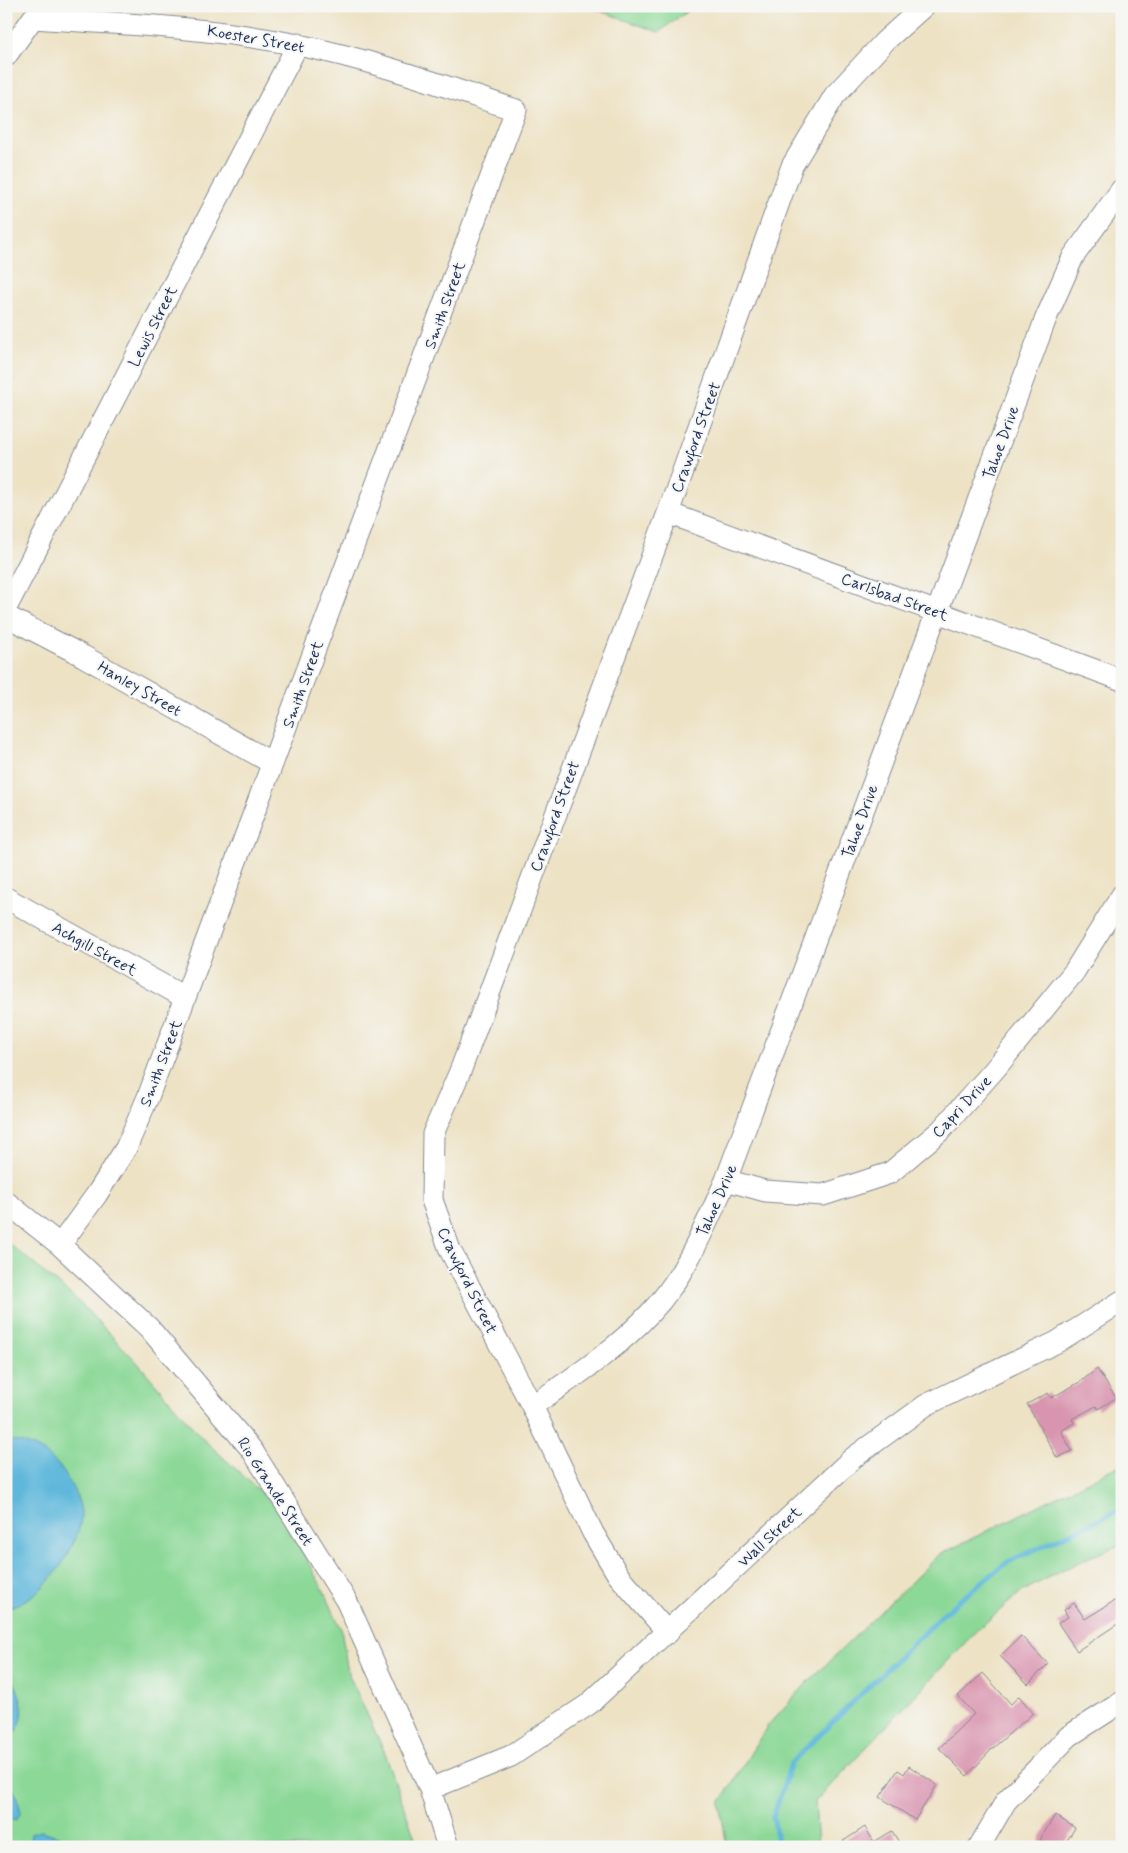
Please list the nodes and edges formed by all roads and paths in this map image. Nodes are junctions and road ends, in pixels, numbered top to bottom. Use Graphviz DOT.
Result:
graph roads {
  1 [pos="924,6"];
  2 [pos="298,44"];
  3 [pos="6,56"];
  4 [pos="516,110"];
  5 [pos="1122,189"];
  6 [pos="668,513"];
  7 [pos="6,608"];
  8 [pos="936,612"];
  9 [pos="6,616"];
  10 [pos="1122,680"];
  11 [pos="272,763"];
  12 [pos="1122,895"];
  13 [pos="6,898"];
  14 [pos="184,997"];
  15 [pos="726,1180"];
  16 [pos="6,1202"];
  17 [pos="60,1245"];
  18 [pos="1122,1301"];
  19 [pos="532,1406"];
  20 [pos="668,1633"];
  21 [pos="1122,1702"];
  22 [pos="430,1788"];
  23 [pos="448,1847"];
  24 [pos="979,1847"];
  1 -- 6 [label="street, Crawford Street"];
  2 -- 3 [label="street, Koester Street"];
  2 -- 4 [label="street, Koester Street"];
  2 -- 7 [label="street, Lewis Street"];
  4 -- 11 [label="street, Smith Street"];
  5 -- 8 [label="street, Tahoe Drive"];
  6 -- 8 [label="street, Carlsbad Street"];
  6 -- 19 [label="street, Crawford Street"];
  8 -- 10 [label="street, Carlsbad Street"];
  8 -- 15 [label="street, Tahoe Drive"];
  9 -- 11 [label="street, Hanley Street"];
  11 -- 14 [label="street, Smith Street"];
  12 -- 15 [label="street, Capri Drive"];
  13 -- 14 [label="street, Achgill Street"];
  14 -- 17 [label="street, Smith Street"];
  15 -- 19 [label="street, Tahoe Drive"];
  16 -- 17 [label="street, Rio Grande Street"];
  17 -- 22 [label="street, Rio Grande Street"];
  18 -- 20 [label="street, Wall Street"];
  19 -- 20 [label="street, Crawford Street"];
  20 -- 22 [label="street, Wall Street"];
  21 -- 24 [label="street"];
  22 -- 23 [label="street, Rio Grande Street"];
}
